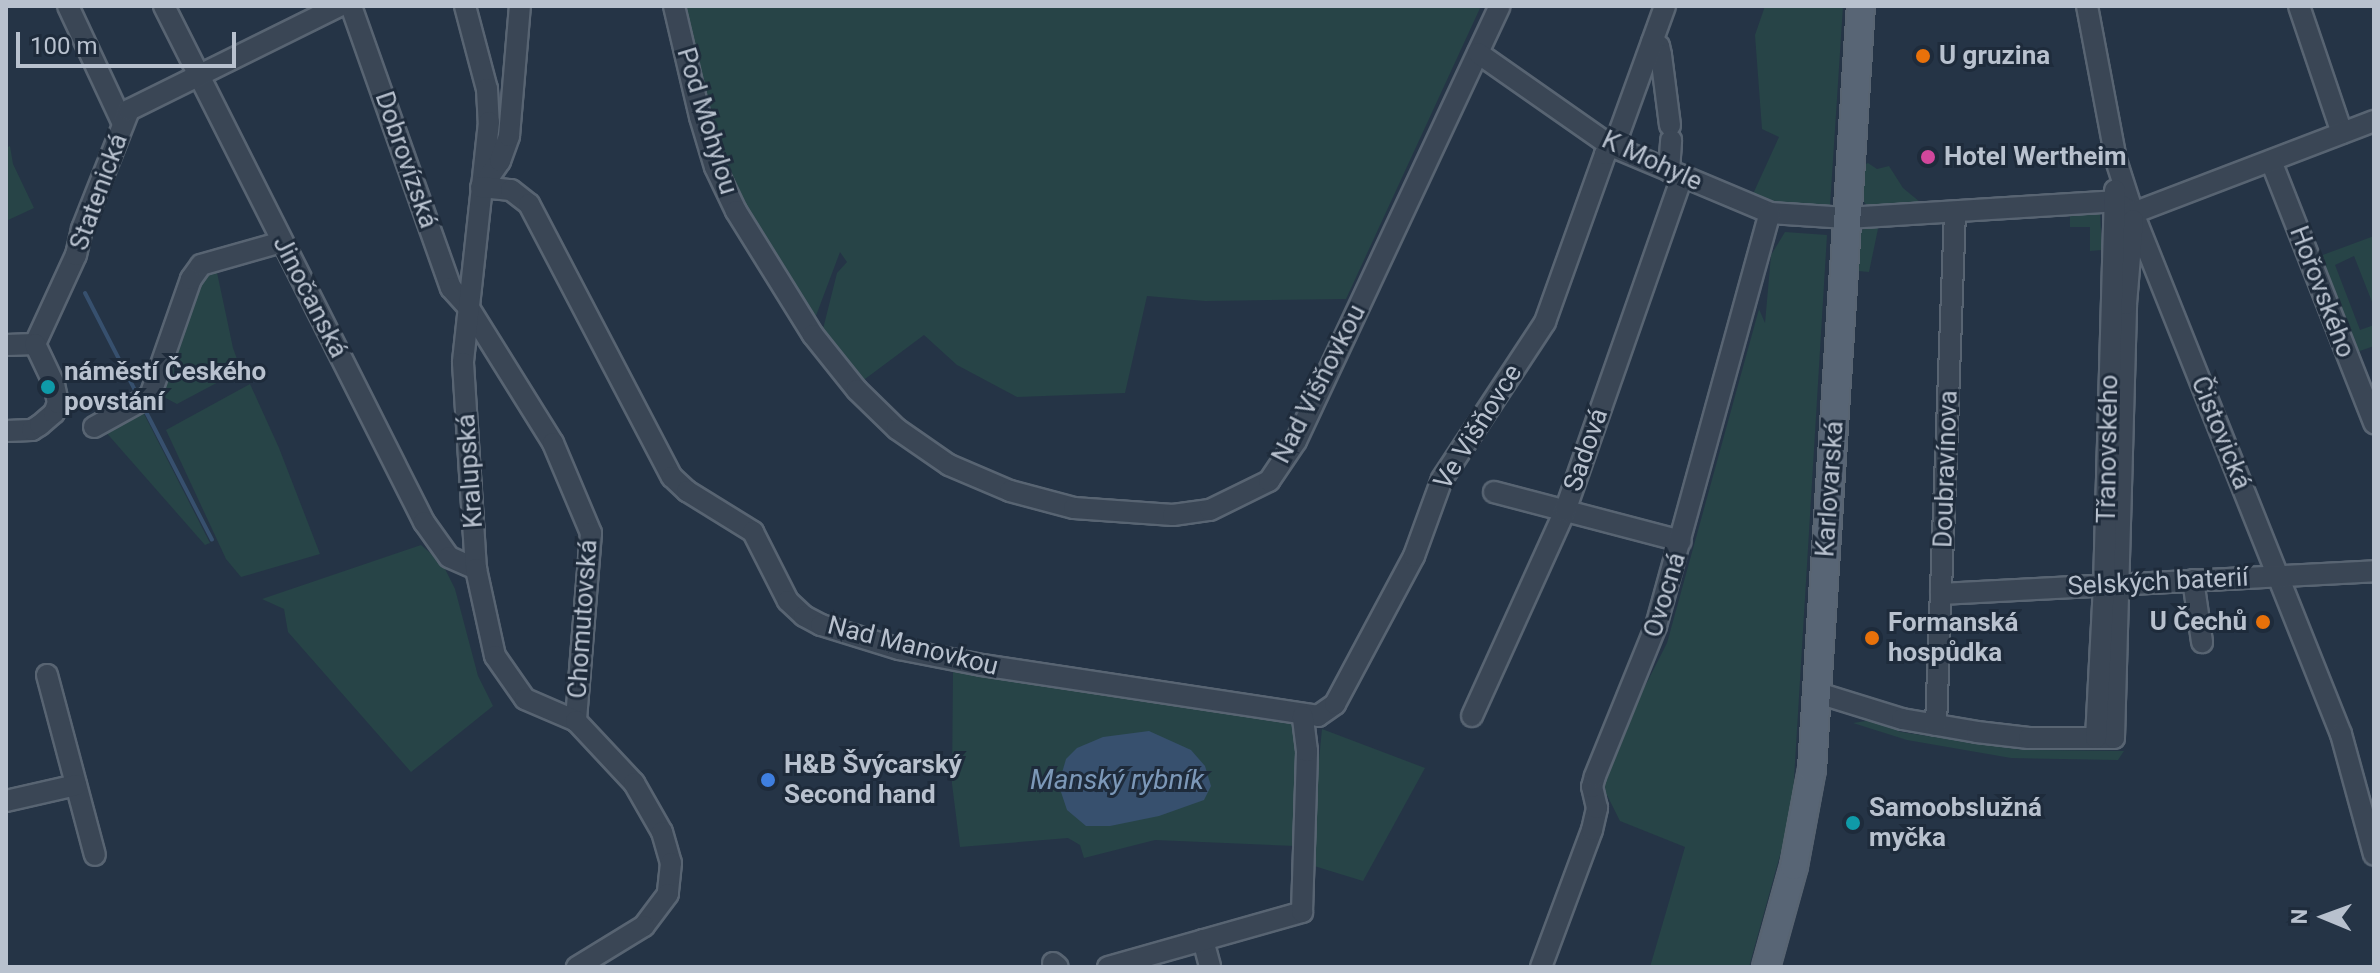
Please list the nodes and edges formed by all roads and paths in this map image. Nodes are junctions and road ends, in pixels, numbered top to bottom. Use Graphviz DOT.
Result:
graph roads {
  1 [pos="68,6"];
  2 [pos="164,6"];
  3 [pos="339,6"];
  4 [pos="351,6"];
  5 [pos="465,6"];
  6 [pos="520,6"];
  7 [pos="674,6"];
  8 [pos="1500,6"];
  9 [pos="1665,6"];
  10 [pos="1861,6"];
  11 [pos="2087,6"];
  12 [pos="2299,6"];
  13 [pos="1652,42"];
  14 [pos="1478,53"];
  15 [pos="199,76"];
  16 [pos="2374,121"];
  17 [pos="123,124"];
  18 [pos="2342,133"];
  19 [pos="1611,146"];
  20 [pos="2116,160"];
  21 [pos="2271,161"];
  22 [pos="1675,174"];
  23 [pos="481,187"];
  24 [pos="2114,201"];
  25 [pos="1955,212"];
  26 [pos="1770,213"];
  27 [pos="2133,213"];
  28 [pos="1847,218"];
  29 [pos="282,242"];
  30 [pos="469,308"];
  31 [pos="35,344"];
  32 [pos="6,345"];
  33 [pos="826,354"];
  34 [pos="2374,423"];
  35 [pos="94,427"];
  36 [pos="6,431"];
  37 [pos="1494,492"];
  38 [pos="1565,511"];
  39 [pos="1681,541"];
  40 [pos="476,569"];
  41 [pos="2374,571"];
  42 [pos="2278,576"];
  43 [pos="2193,580"];
  44 [pos="2112,584"];
  45 [pos="1941,594"];
  46 [pos="2202,642"];
  47 [pos="47,675"];
  48 [pos="1818,693"];
  49 [pos="1335,704"];
  50 [pos="1303,716"];
  51 [pos="1472,716"];
  52 [pos="576,721"];
  53 [pos="1936,725"];
  54 [pos="76,785"];
  55 [pos="2367,793"];
  56 [pos="6,801"];
  57 [pos="95,855"];
  58 [pos="2374,855"];
  59 [pos="1203,940"];
  60 [pos="577,967"];
  61 [pos="1108,967"];
  62 [pos="1210,967"];
  63 [pos="1541,967"];
  64 [pos="1766,967"];
  1 -- 17 [label="street"];
  2 -- 15 [label="street, Jinočanská"];
  3 -- 15 [label="street, Statenická"];
  4 -- 30 [label="street, Dobrovízská"];
  5 -- 23 [label="street, Kralupská"];
  6 -- 23 [label="street"];
  7 -- 33 [label="street, Pod Mohylou"];
  8 -- 14 [label="street, Nad Višňovkou"];
  9 -- 13 [label="street, Ve Višňovce"];
  10 -- 28 [label="main road, Karlovarská"];
  11 -- 20 [label="street, Čistovická"];
  12 -- 18 [label="street"];
  13 -- 19 [label="street, Ve Višňovce"];
  13 -- 22 [label="street, Sadová"];
  14 -- 19 [label="street, K Mohyle"];
  14 -- 33 [label="street, Nad Višňovkou"];
  15 -- 17 [label="street, Statenická"];
  15 -- 29 [label="street, Jinočanská"];
  16 -- 18 [label="street"];
  17 -- 31 [label="street, Statenická"];
  18 -- 21 [label="street"];
  19 -- 22 [label="street, K Mohyle"];
  19 -- 49 [label="street, Ve Višňovce"];
  20 -- 24 [label="street, Třanovského"];
  20 -- 27 [label="street, Čistovická"];
  21 -- 27 [label="street"];
  21 -- 34 [label="street, Hořovského"];
  22 -- 26 [label="street, K Mohyle"];
  22 -- 38 [label="street, Sadová"];
  23 -- 30 [label="street, Kralupská"];
  23 -- 50 [label="street, Nad Manovkou"];
  24 -- 25 [label="street, K Mohyle"];
  24 -- 27 [label="street"];
  24 -- 44 [label="street, Třanovského"];
  25 -- 28 [label="street, K Mohyle"];
  25 -- 45 [label="street, Doubravínova"];
  26 -- 28 [label="street, K Mohyle"];
  26 -- 39 [label="street, Ovocná"];
  27 -- 42 [label="street, Čistovická"];
  27 -- 44 [label="street, Třanovského"];
  28 -- 48 [label="main road, Karlovarská"];
  29 -- 35 [label="street"];
  29 -- 40 [label="street, Jinočanská"];
  30 -- 40 [label="street, Kralupská"];
  30 -- 52 [label="street, Chomutovská"];
  31 -- 32 [label="street"];
  31 -- 36 [label="street"];
  37 -- 38 [label="street"];
  38 -- 39 [label="street"];
  38 -- 51 [label="street, Sadová"];
  39 -- 63 [label="street, Ovocná"];
  40 -- 52 [label="street, Kralupská"];
  41 -- 42 [label="street, Selských baterií"];
  42 -- 43 [label="street, Selských baterií"];
  42 -- 55 [label="street, Čistovická"];
  43 -- 44 [label="street, Selských baterií"];
  43 -- 46 [label="street"];
  44 -- 45 [label="street, Selských baterií"];
  44 -- 53 [label="street, Třanovského"];
  45 -- 53 [label="street, Doubravínova"];
  47 -- 54 [label="street"];
  48 -- 53 [label="street"];
  48 -- 64 [label="main road, Karlovarská"];
  49 -- 50 [label="street, Nad Manovkou"];
  50 -- 59 [label="street"];
  52 -- 60 [label="street, Kralupská"];
  54 -- 56 [label="street"];
  54 -- 57 [label="street"];
  55 -- 58 [label="street, Čistovická"];
  59 -- 61 [label="street"];
  59 -- 62 [label="street"];
}
